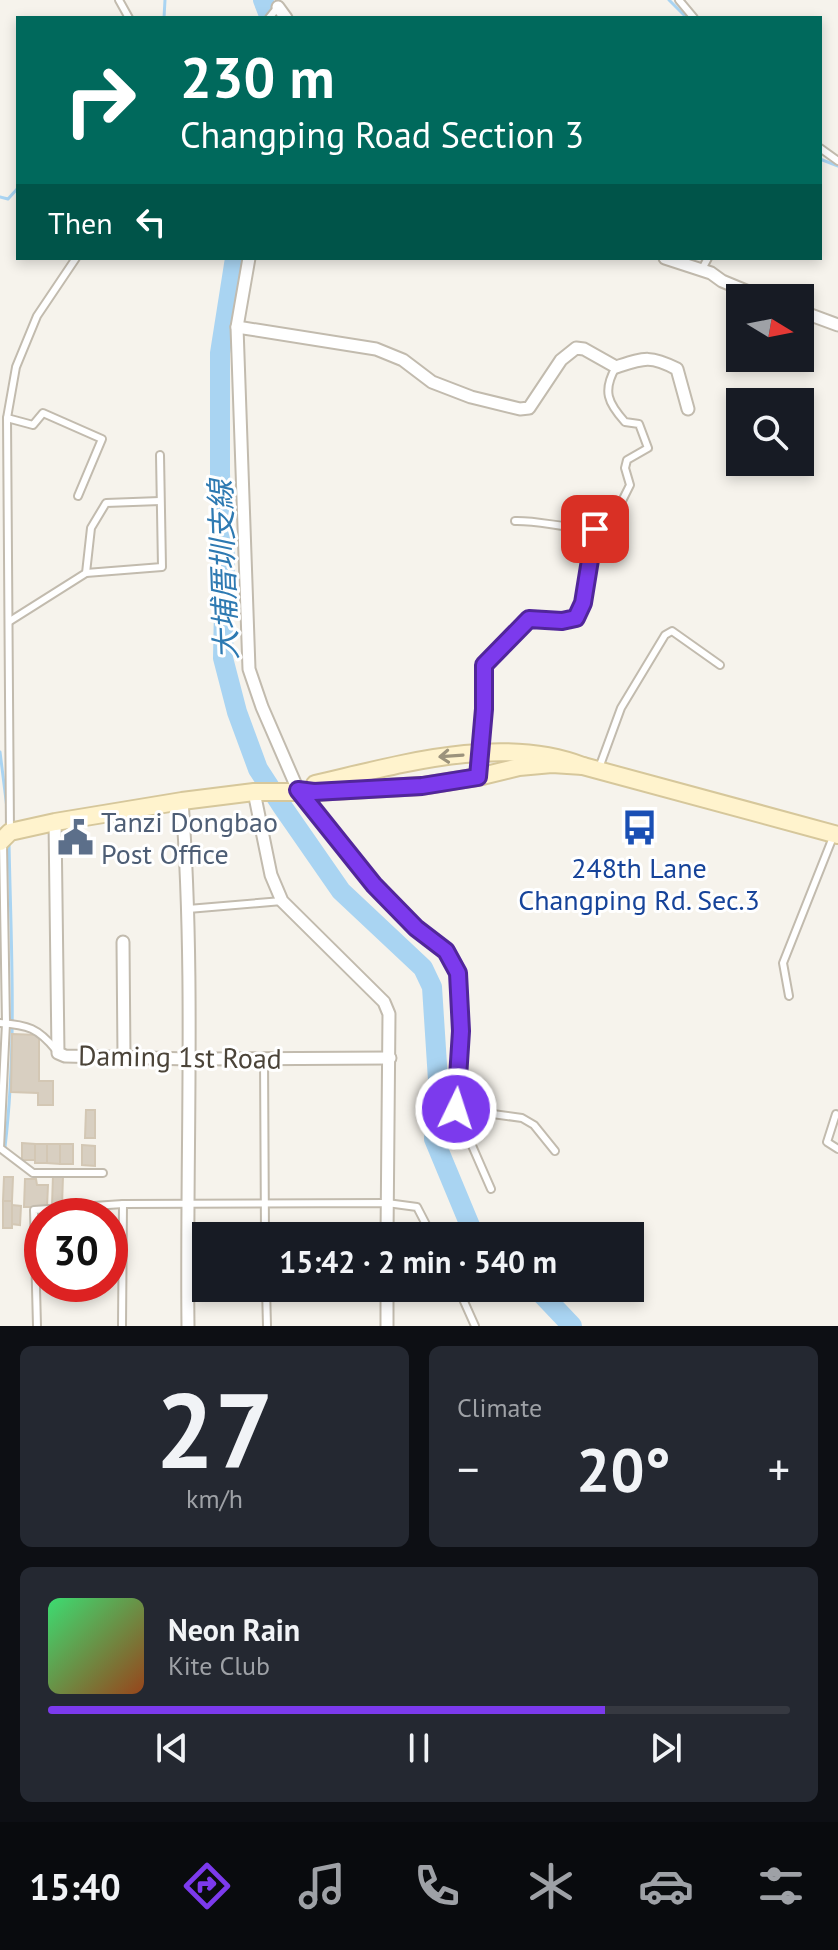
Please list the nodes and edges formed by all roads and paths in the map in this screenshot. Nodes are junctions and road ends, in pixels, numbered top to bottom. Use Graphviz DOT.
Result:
graph roads {
  1 [pos="679,0"];
  2 [pos="692,16"];
  3 [pos="75,260"];
  4 [pos="249,260"];
  5 [pos="672,260"];
  6 [pos="707,260"];
  7 [pos="702,269"];
  8 [pos="729,284"];
  9 [pos="814,316"];
  10 [pos="838,325"];
  11 [pos="237,327"];
  12 [pos="616,367"];
  13 [pos="688,409"];
  14 [pos="7,418"];
  15 [pos="160,455"];
  16 [pos="78,496"];
  17 [pos="160,501"];
  18 [pos="515,521"];
  19 [pos="595,529"];
  20 [pos="86,573"];
  21 [pos="10,621"];
  22 [pos="720,665"];
  23 [pos="481,755"];
  24 [pos="590,768"];
  25 [pos="478,777"];
  26 [pos="298,790"];
  27 [pos="254,792"];
  28 [pos="182,801"];
  29 [pos="55,822"];
  30 [pos="836,834"];
  31 [pos="3,838"];
  32 [pos="282,901"];
  33 [pos="188,909"];
  34 [pos="123,942"];
  35 [pos="789,996"];
  36 [pos="3,1023"];
  37 [pos="58,1053"];
  38 [pos="124,1057"];
  39 [pos="390,1058"];
  40 [pos="190,1059"];
  41 [pos="264,1059"];
  42 [pos="456,1109"];
  43 [pos="836,1114"];
  44 [pos="838,1149"];
  45 [pos="555,1151"];
  46 [pos="103,1173"];
  47 [pos="491,1189"];
  48 [pos="188,1203"];
  49 [pos="265,1203"];
  50 [pos="387,1203"];
  51 [pos="128,1204"];
  52 [pos="265,1222"];
  53 [pos="387,1222"];
  54 [pos="425,1222"];
  55 [pos="36,1302"];
  56 [pos="122,1302"];
  57 [pos="266,1302"];
  58 [pos="387,1302"];
  59 [pos="464,1302"];
  60 [pos="37,1326"];
  61 [pos="122,1326"];
  62 [pos="188,1326"];
  63 [pos="267,1326"];
  64 [pos="387,1326"];
  65 [pos="475,1326"];
  1 -- 2 [label="lane"];
  3 -- 14 [label="lane"];
  4 -- 11 [label="street"];
  5 -- 7 [label="street"];
  6 -- 7 [label="lane"];
  7 -- 8 [label="street"];
  9 -- 10 [label="street"];
  11 -- 12 [label="street"];
  11 -- 26 [label="street"];
  12 -- 13 [label="street"];
  12 -- 19 [label="lane"];
  14 -- 16 [label="lane"];
  14 -- 21 [label="lane"];
  15 -- 17 [label="lane"];
  17 -- 20 [label="lane"];
  17 -- 20 [label="lane"];
  18 -- 19 [label="lane"];
  19 -- 23 [label="lane"];
  20 -- 21 [label="lane"];
  21 -- 31 [label="lane"];
  22 -- 24 [label="lane"];
  23 -- 24 [label="street"];
  23 -- 25 [label="lane"];
  23 -- 26 [label="street, one-way"];
  24 -- 25 [label="street"];
  24 -- 30 [label="street"];
  25 -- 26 [label="street"];
  26 -- 27 [label="street"];
  26 -- 42 [label="street"];
  27 -- 28 [label="street"];
  27 -- 32 [label="street"];
  28 -- 29 [label="street"];
  28 -- 33 [label="street"];
  29 -- 31 [label="street"];
  29 -- 37 [label="street, Daming 1st Road"];
  30 -- 35 [label="lane"];
  31 -- 36 [label="lane"];
  32 -- 33 [label="lane"];
  32 -- 39 [label="street"];
  33 -- 40 [label="street"];
  34 -- 38 [label="street"];
  36 -- 37 [label="lane"];
  36 -- 46 [label="lane"];
  37 -- 38 [label="street, Daming 1st Road"];
  38 -- 40 [label="street, Daming 1st Road"];
  39 -- 41 [label="street, Daming 1st Road"];
  39 -- 50 [label="street"];
  40 -- 41 [label="street, Daming 1st Road"];
  40 -- 48 [label="street"];
  41 -- 49 [label="lane"];
  42 -- 45 [label="lane"];
  42 -- 47 [label="lane"];
  43 -- 44 [label="lane"];
  48 -- 49 [label="lane"];
  48 -- 51 [label="lane"];
  48 -- 62 [label="street"];
  49 -- 50 [label="lane"];
  49 -- 52 [label="lane"];
  50 -- 53 [label="street"];
  50 -- 54 [label="lane"];
  55 -- 60 [label="lane"];
  56 -- 61 [label="lane"];
  57 -- 63 [label="lane"];
  58 -- 64 [label="street"];
  59 -- 65 [label="lane"];
}
